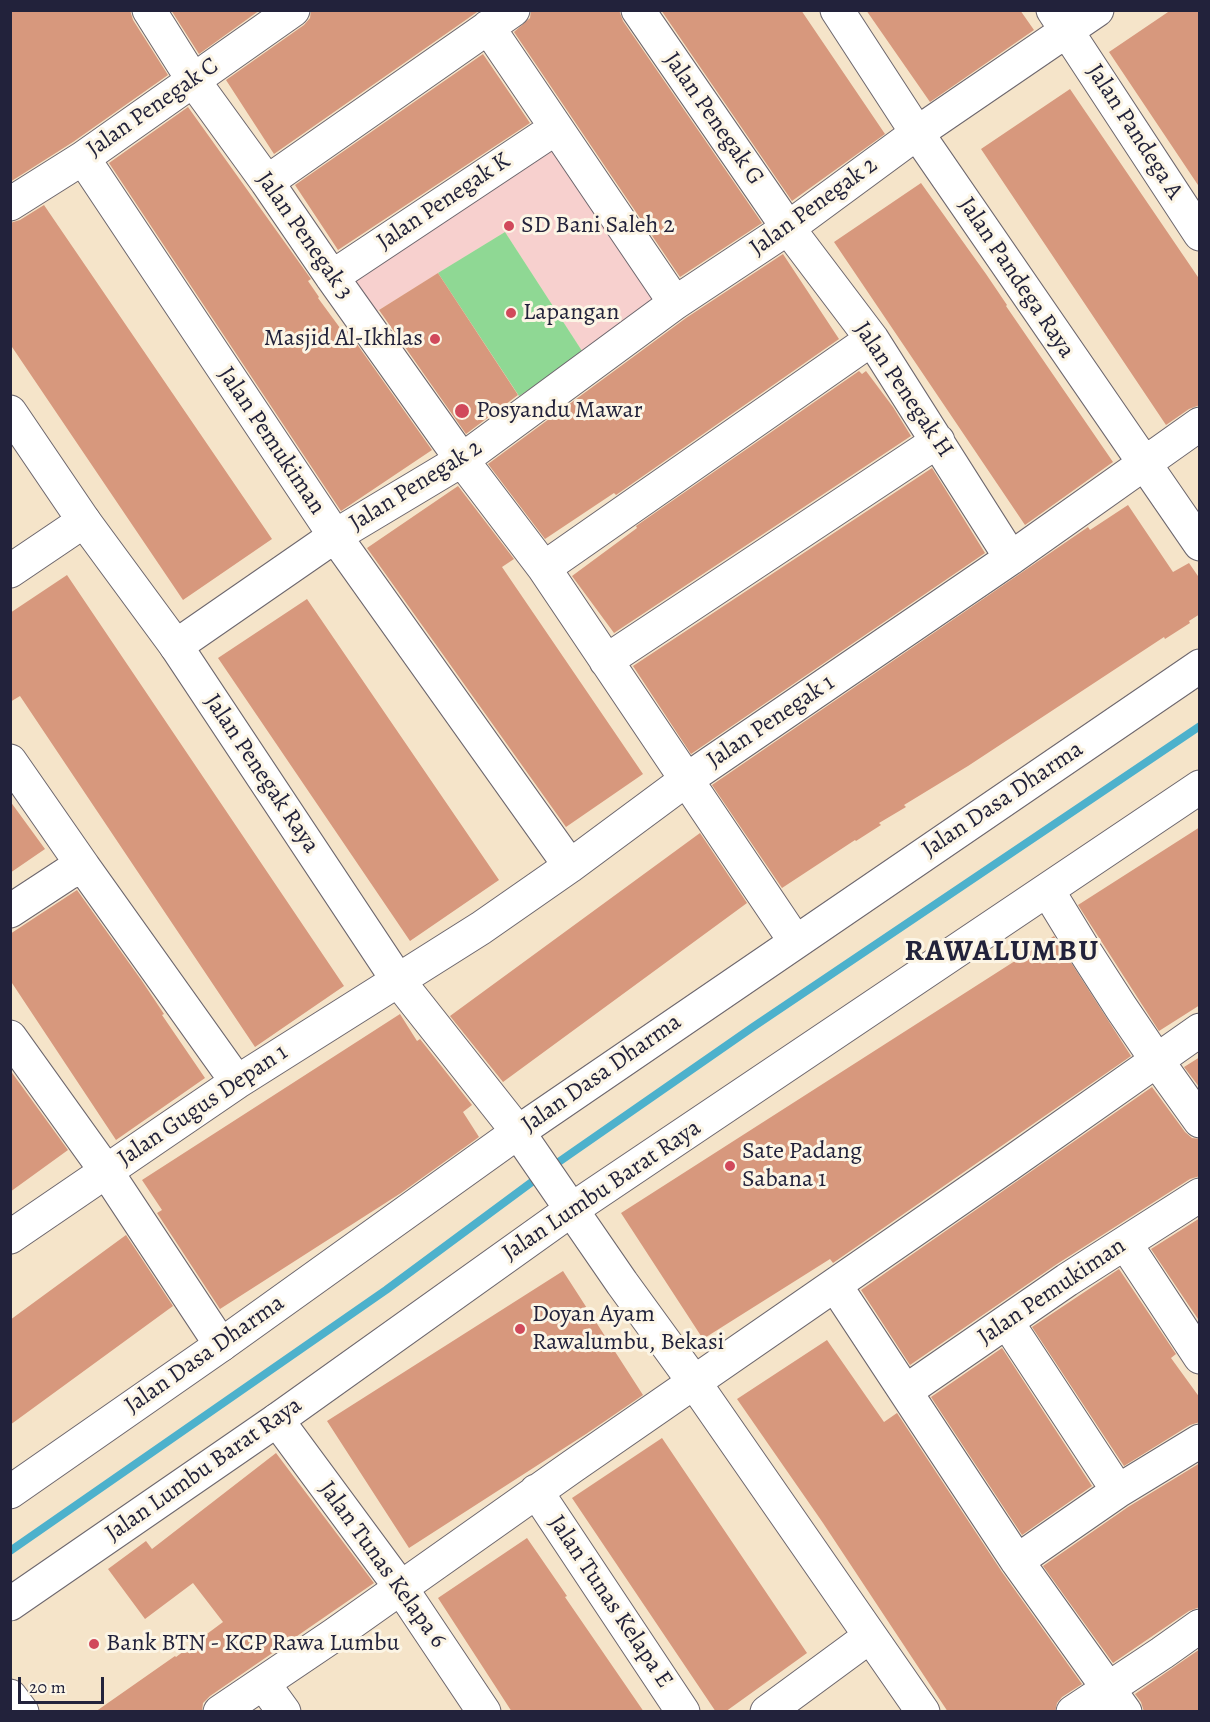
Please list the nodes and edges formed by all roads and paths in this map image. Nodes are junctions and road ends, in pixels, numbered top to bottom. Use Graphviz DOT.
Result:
graph roads {
  1 [pos="149,10"];
  2 [pos="293,10"];
  3 [pos="638,10"];
  4 [pos="837,10"];
  5 [pos="1097,10"];
  6 [pos="500,19"];
  7 [pos="1061,21"];
  8 [pos="193,80"];
  9 [pos="556,128"];
  10 [pos="917,133"];
  11 [pos="82,158"];
  12 [pos="267,182"];
  13 [pos="10,204"];
  14 [pos="788,228"];
  15 [pos="1200,234"];
  16 [pos="332,277"];
  17 [pos="675,303"];
  18 [pos="872,339"];
  19 [pos="10,412"];
  20 [pos="1200,424"];
  21 [pos="938,441"];
  22 [pos="462,460"];
  23 [pos="1143,463"];
  24 [pos="84,521"];
  25 [pos="335,536"];
  26 [pos="1200,544"];
  27 [pos="1011,558"];
  28 [pos="544,568"];
  29 [pos="10,570"];
  30 [pos="176,646"];
  31 [pos="606,661"];
  32 [pos="1200,666"];
  33 [pos="10,761"];
  34 [pos="686,780"];
  35 [pos="1200,788"];
  36 [pos="570,866"];
  37 [pos="76,869"];
  38 [pos="1048,891"];
  39 [pos="10,911"];
  40 [pos="795,941"];
  41 [pos="397,979"];
  42 [pos="1200,1030"];
  43 [pos="14,1050"];
  44 [pos="1156,1061"];
  45 [pos="237,1082"];
  46 [pos="1200,1121"];
  47 [pos="525,1143"];
  48 [pos="106,1171"];
  49 [pos="1200,1195"];
  50 [pos="566,1202"];
  51 [pos="10,1237"];
  52 [pos="1125,1243"];
  53 [pos="835,1286"];
  54 [pos="1007,1322"];
  55 [pos="221,1345"];
  56 [pos="1200,1357"];
  57 [pos="694,1382"];
  58 [pos="906,1391"];
  59 [pos="277,1420"];
  60 [pos="1200,1441"];
  61 [pos="536,1491"];
  62 [pos="1118,1491"];
  63 [pos="10,1492"];
  64 [pos="1017,1561"];
  65 [pos="401,1588"];
  66 [pos="10,1604"];
  67 [pos="1200,1626"];
  68 [pos="870,1637"];
  69 [pos="263,1683"];
  70 [pos="10,1696"];
  71 [pos="1117,1700"];
  72 [pos="22,1712"];
  73 [pos="220,1712"];
  74 [pos="284,1712"];
  75 [pos="484,1712"];
  76 [pos="683,1712"];
  77 [pos="767,1712"];
  78 [pos="923,1712"];
  79 [pos="1073,1712"];
  1 -- 8 [label="street, Jalan Penegak 3"];
  2 -- 8 [label="street, Jalan Penegak C"];
  3 -- 14 [label="street, Jalan Penegak G"];
  4 -- 10 [label="street, Jalan Pandega Raya"];
  5 -- 7 [label="street, Jalan Penegak 2"];
  6 -- 9 [label="street"];
  6 -- 12 [label="street"];
  7 -- 10 [label="street, Jalan Penegak 2"];
  7 -- 15 [label="street, Jalan Pandega A"];
  8 -- 11 [label="street, Jalan Penegak C"];
  8 -- 12 [label="street, Jalan Penegak 3"];
  9 -- 16 [label="street, Jalan Penegak K"];
  9 -- 17 [label="street"];
  10 -- 14 [label="street, Jalan Penegak 2"];
  10 -- 23 [label="street, Jalan Pandega Raya"];
  11 -- 13 [label="street, Jalan Penegak C"];
  11 -- 25 [label="street, Jalan Pemukiman"];
  12 -- 16 [label="street, Jalan Penegak 3"];
  14 -- 17 [label="street, Jalan Penegak 2"];
  14 -- 18 [label="street, Jalan Penegak H"];
  16 -- 22 [label="street, Jalan Penegak 3"];
  17 -- 22 [label="street, Jalan Penegak 2"];
  18 -- 21 [label="street, Jalan Penegak H"];
  18 -- 28 [label="street"];
  19 -- 24 [label="street, Jalan Penegak Raya"];
  20 -- 23 [label="street, Jalan Penegak 1"];
  21 -- 27 [label="street, Jalan Penegak H"];
  21 -- 31 [label="street"];
  22 -- 25 [label="street, Jalan Penegak 2"];
  22 -- 28 [label="street, Jalan Penegak 3"];
  23 -- 26 [label="street, Jalan Pandega Raya"];
  23 -- 27 [label="street, Jalan Penegak 1"];
  24 -- 29 [label="street"];
  24 -- 30 [label="street, Jalan Penegak Raya"];
  25 -- 30 [label="street, Jalan Penegak 2"];
  25 -- 36 [label="street, Jalan Pemukiman"];
  27 -- 34 [label="street, Jalan Penegak 1"];
  28 -- 31 [label="street, Jalan Penegak 3"];
  30 -- 41 [label="street, Jalan Penegak Raya"];
  31 -- 34 [label="street, Jalan Penegak 3"];
  32 -- 40 [label="street, Jalan Dasa Dharma"];
  33 -- 37 [label="street"];
  34 -- 36 [label="street, Jalan Penegak 1"];
  34 -- 40 [label="street, Jalan Penegak 3"];
  35 -- 38 [label="street, Jalan Lumbu Barat Raya"];
  36 -- 41 [label="street, Jalan Penegak 1"];
  37 -- 39 [label="street"];
  37 -- 45 [label="street"];
  38 -- 44 [label="street"];
  38 -- 50 [label="street, Jalan Lumbu Barat Raya"];
  40 -- 47 [label="street, Jalan Dasa Dharma"];
  41 -- 45 [label="street, Jalan Gugus Depan 1"];
  41 -- 47 [label="street, Jalan Penegak Raya"];
  42 -- 44 [label="street"];
  43 -- 48 [label="street"];
  44 -- 46 [label="street"];
  44 -- 53 [label="street"];
  45 -- 48 [label="street, Jalan Gugus Depan 1"];
  47 -- 50 [label="street, Jalan Penegak Raya"];
  47 -- 55 [label="street, Jalan Dasa Dharma"];
  48 -- 51 [label="street, Jalan Gugus Depan 1"];
  48 -- 55 [label="street"];
  49 -- 52 [label="street, Jalan Pemukiman"];
  50 -- 57 [label="street, Jalan Penegak Raya"];
  50 -- 59 [label="street, Jalan Lumbu Barat Raya"];
  52 -- 54 [label="street, Jalan Pemukiman"];
  52 -- 56 [label="street"];
  53 -- 57 [label="street"];
  53 -- 58 [label="street"];
  54 -- 58 [label="street, Jalan Pemukiman"];
  54 -- 62 [label="street"];
  55 -- 63 [label="street, Jalan Dasa Dharma"];
  57 -- 61 [label="street"];
  57 -- 68 [label="street, Jalan Penegak Raya"];
  58 -- 64 [label="street"];
  59 -- 65 [label="street, Jalan Tunas Kelapa 6"];
  59 -- 66 [label="street, Jalan Lumbu Barat Raya"];
  60 -- 62 [label="street"];
  61 -- 65 [label="street"];
  61 -- 76 [label="street, Jalan Tunas Kelapa E"];
  62 -- 64 [label="street"];
  64 -- 71 [label="street"];
  65 -- 69 [label="street"];
  65 -- 75 [label="street, Jalan Tunas Kelapa 6"];
  67 -- 71 [label="street"];
  68 -- 77 [label="street"];
  68 -- 78 [label="street, Jalan Penegak Raya"];
  69 -- 73 [label="street"];
  69 -- 74 [label="street"];
  70 -- 72 [label="street"];
  71 -- 79 [label="street"];
}
